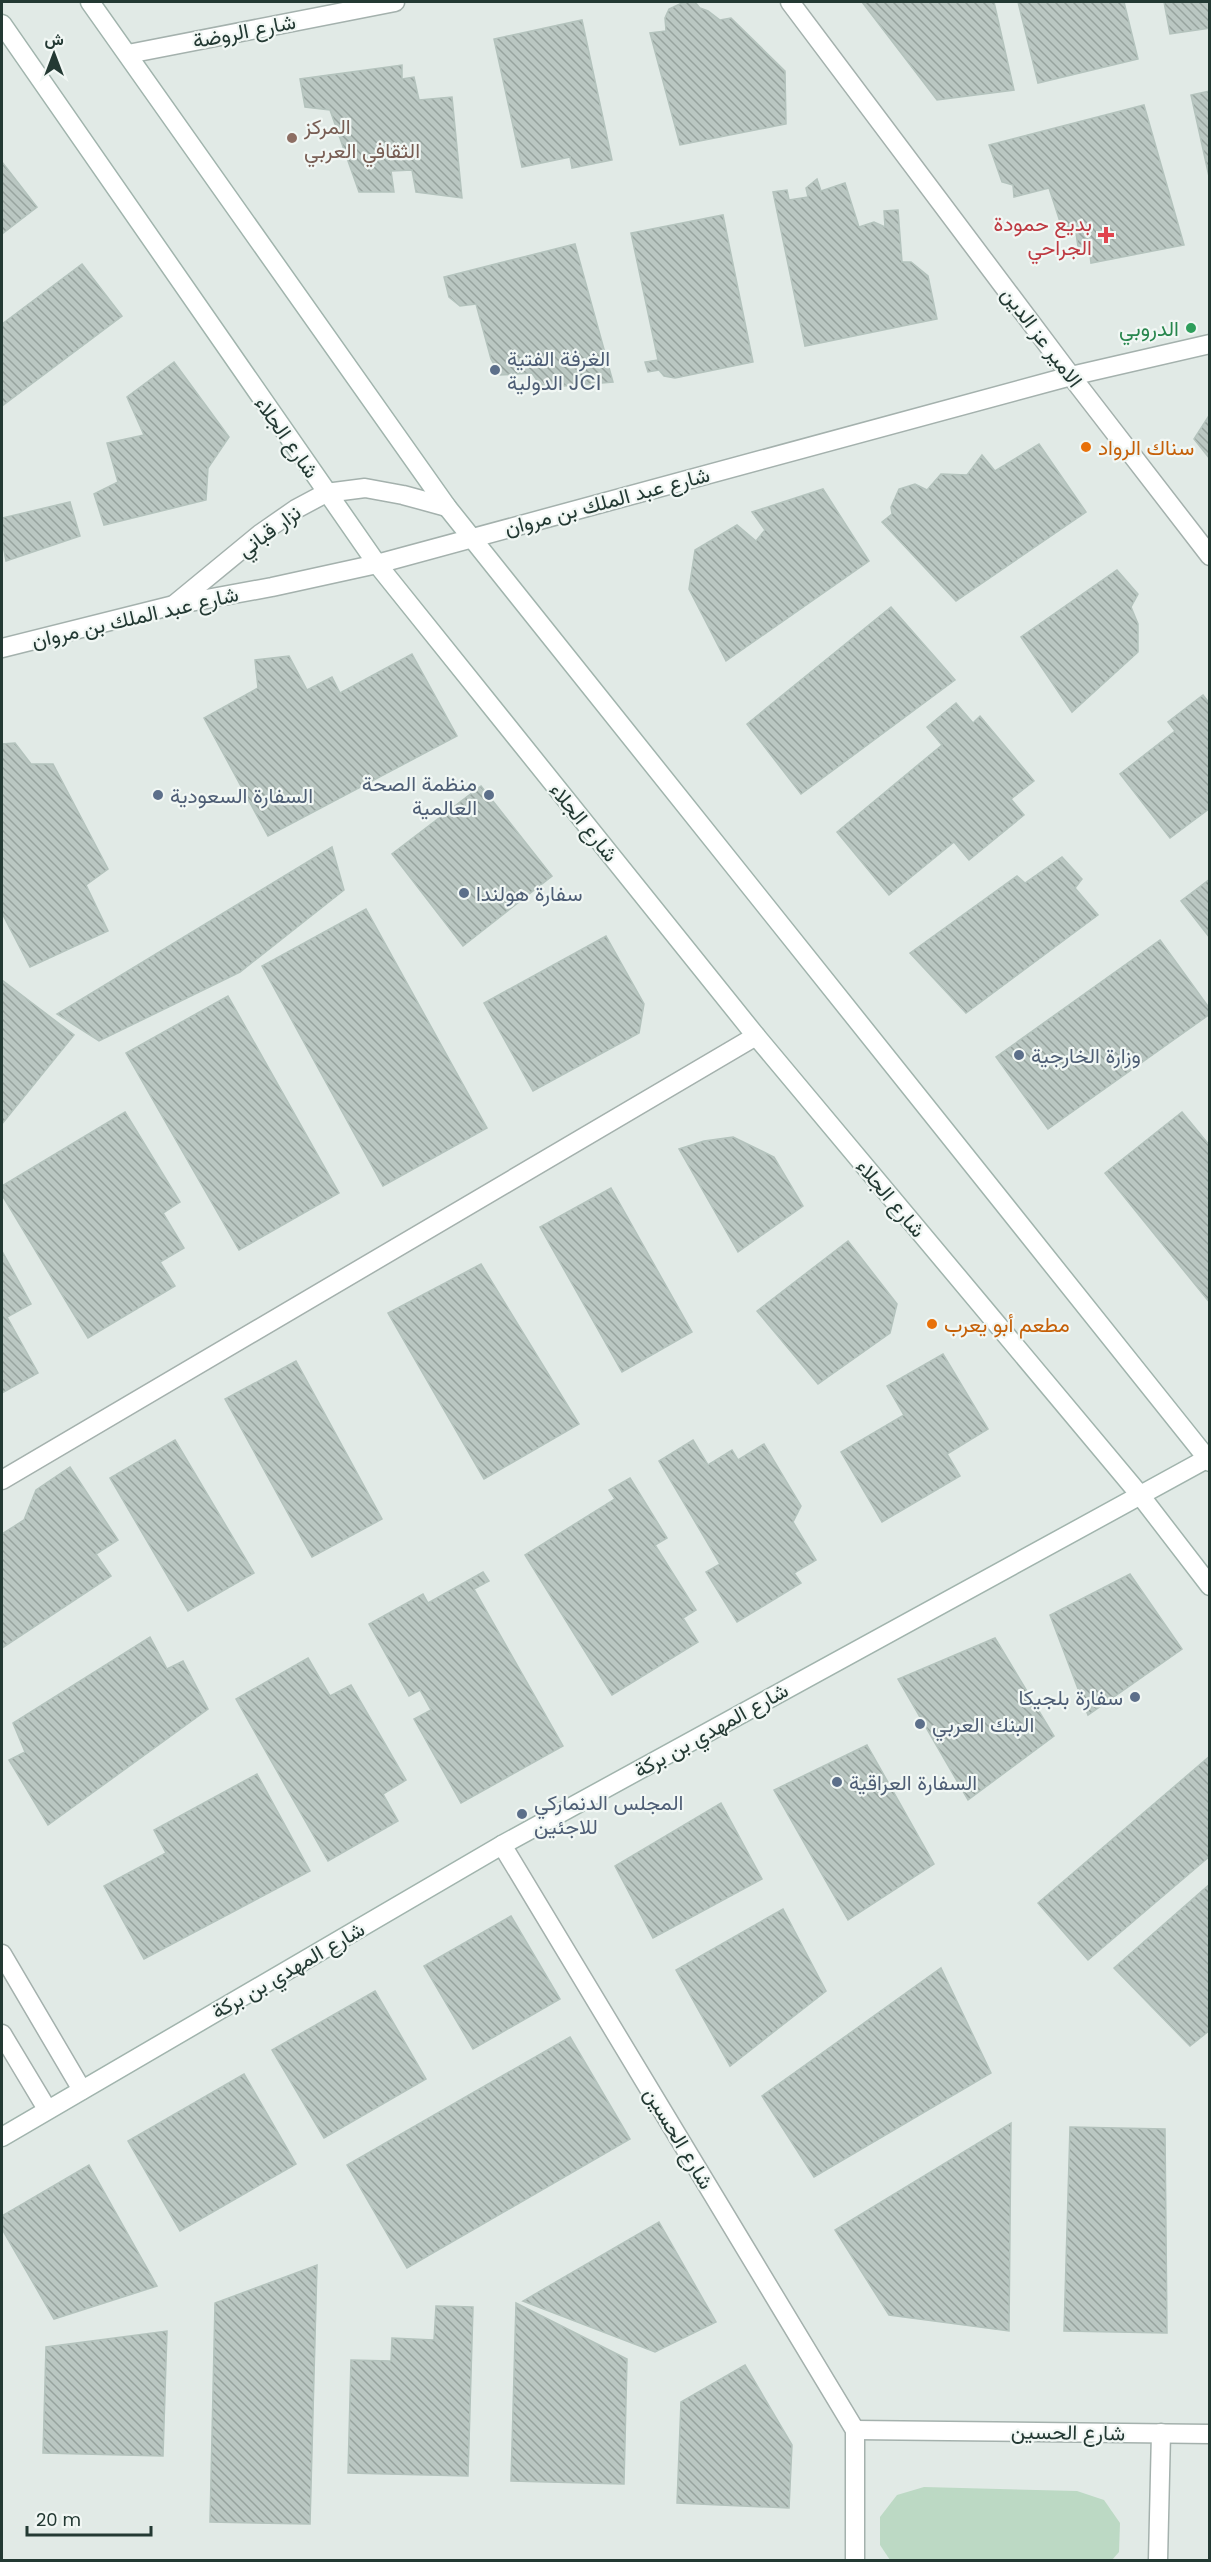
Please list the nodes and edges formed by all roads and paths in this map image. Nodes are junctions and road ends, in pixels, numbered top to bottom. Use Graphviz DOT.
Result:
graph roads {
  1 [pos="90,2"];
  2 [pos="395,2"];
  3 [pos="790,2"];
  4 [pos="2,24"];
  5 [pos="128,54"];
  6 [pos="1209,344"];
  7 [pos="1071,376"];
  8 [pos="326,493"];
  9 [pos="447,507"];
  10 [pos="471,538"];
  11 [pos="1209,556"];
  12 [pos="377,564"];
  13 [pos="174,605"];
  14 [pos="2,648"];
  15 [pos="756,1036"];
  16 [pos="1209,1459"];
  17 [pos="2,1480"];
  18 [pos="1140,1495"];
  19 [pos="1209,1586"];
  20 [pos="502,1845"];
  21 [pos="2,1954"];
  22 [pos="2,2034"];
  23 [pos="82,2090"];
  24 [pos="47,2109"];
  25 [pos="2,2137"];
  26 [pos="855,2430"];
  27 [pos="1161,2433"];
  28 [pos="1209,2434"];
  29 [pos="855,2560"];
  30 [pos="1158,2560"];
  1 -- 5 [label="main road"];
  2 -- 5 [label="main road, شارع الروضة"];
  3 -- 7 [label="main road, الامير عز الدين"];
  4 -- 8 [label="main road, شارع الجلاء"];
  5 -- 9 [label="main road"];
  6 -- 7 [label="main road, شارع عبد الملك بن مروان"];
  7 -- 10 [label="main road, شارع عبد الملك بن مروان"];
  7 -- 11 [label="main road, الامير عز الدين"];
  8 -- 9 [label="main road, نزار قباني"];
  8 -- 12 [label="main road, شارع الجلاء"];
  8 -- 13 [label="main road, نزار قباني"];
  9 -- 10 [label="main road"];
  10 -- 12 [label="main road, شارع عبد الملك بن مروان"];
  10 -- 16 [label="main road"];
  12 -- 13 [label="main road, شارع عبد الملك بن مروان"];
  12 -- 15 [label="main road, شارع الجلاء"];
  13 -- 14 [label="main road, شارع عبد الملك بن مروان"];
  15 -- 17 [label="main road"];
  15 -- 18 [label="main road, شارع الجلاء"];
  16 -- 18 [label="main road, شارع المهدي بن بركة"];
  18 -- 19 [label="main road, شارع الجلاء"];
  18 -- 20 [label="main road, شارع المهدي بن بركة"];
  20 -- 23 [label="main road, شارع المهدي بن بركة"];
  20 -- 26 [label="main road, شارع الحسين"];
  21 -- 23 [label="main road"];
  22 -- 24 [label="main road"];
  23 -- 24 [label="main road, شارع المهدي بن بركة"];
  24 -- 25 [label="main road, شارع المهدي بن بركة"];
  26 -- 27 [label="main road, شارع الحسين"];
  26 -- 29 [label="main road"];
  27 -- 28 [label="main road, شارع الحسين"];
  27 -- 30 [label="main road"];
}
